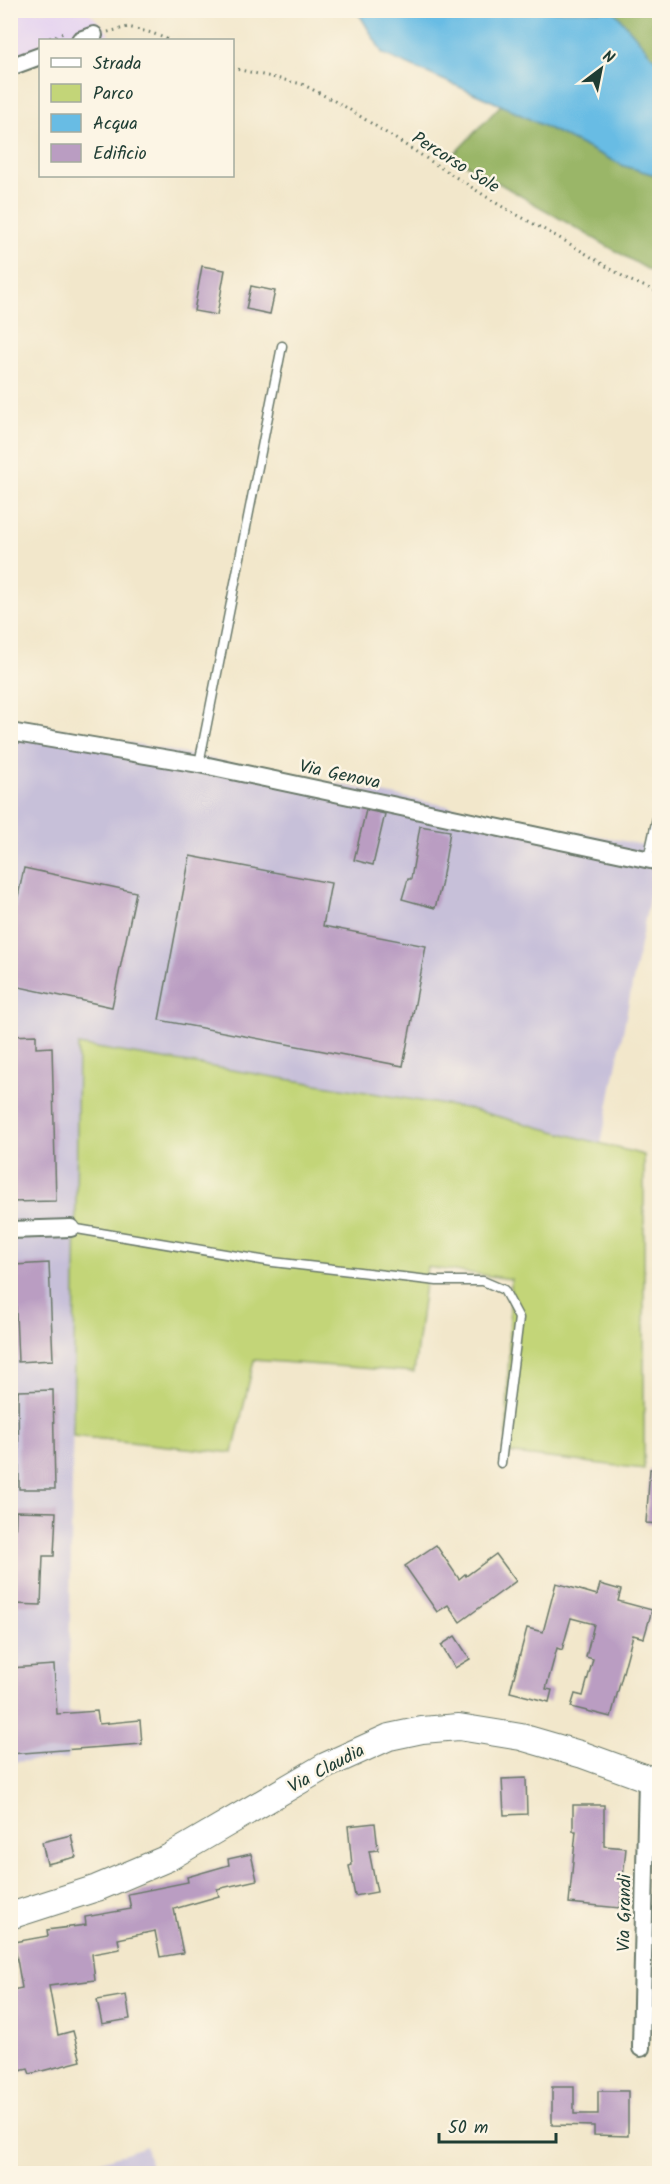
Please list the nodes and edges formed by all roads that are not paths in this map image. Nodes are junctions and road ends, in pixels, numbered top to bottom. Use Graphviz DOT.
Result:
graph roads {
  1 [pos="39,56"];
  2 [pos="10,67"];
  3 [pos="282,346"];
  4 [pos="10,732"];
  5 [pos="199,765"];
  6 [pos="660,804"];
  7 [pos="654,860"];
  8 [pos="71,1228"];
  9 [pos="10,1230"];
  10 [pos="501,1463"];
  11 [pos="653,1780"];
  12 [pos="10,1916"];
  13 [pos="641,2048"];
  1 -- 2 [label="street"];
  3 -- 5 [label="lane"];
  4 -- 5 [label="street, Via Genova"];
  5 -- 7 [label="street, Via Genova"];
  6 -- 7 [label="lane"];
  8 -- 9 [label="street"];
  8 -- 10 [label="lane"];
  11 -- 12 [label="main road, Via Claudia"];
  11 -- 13 [label="street, Via Grandi"];
}
